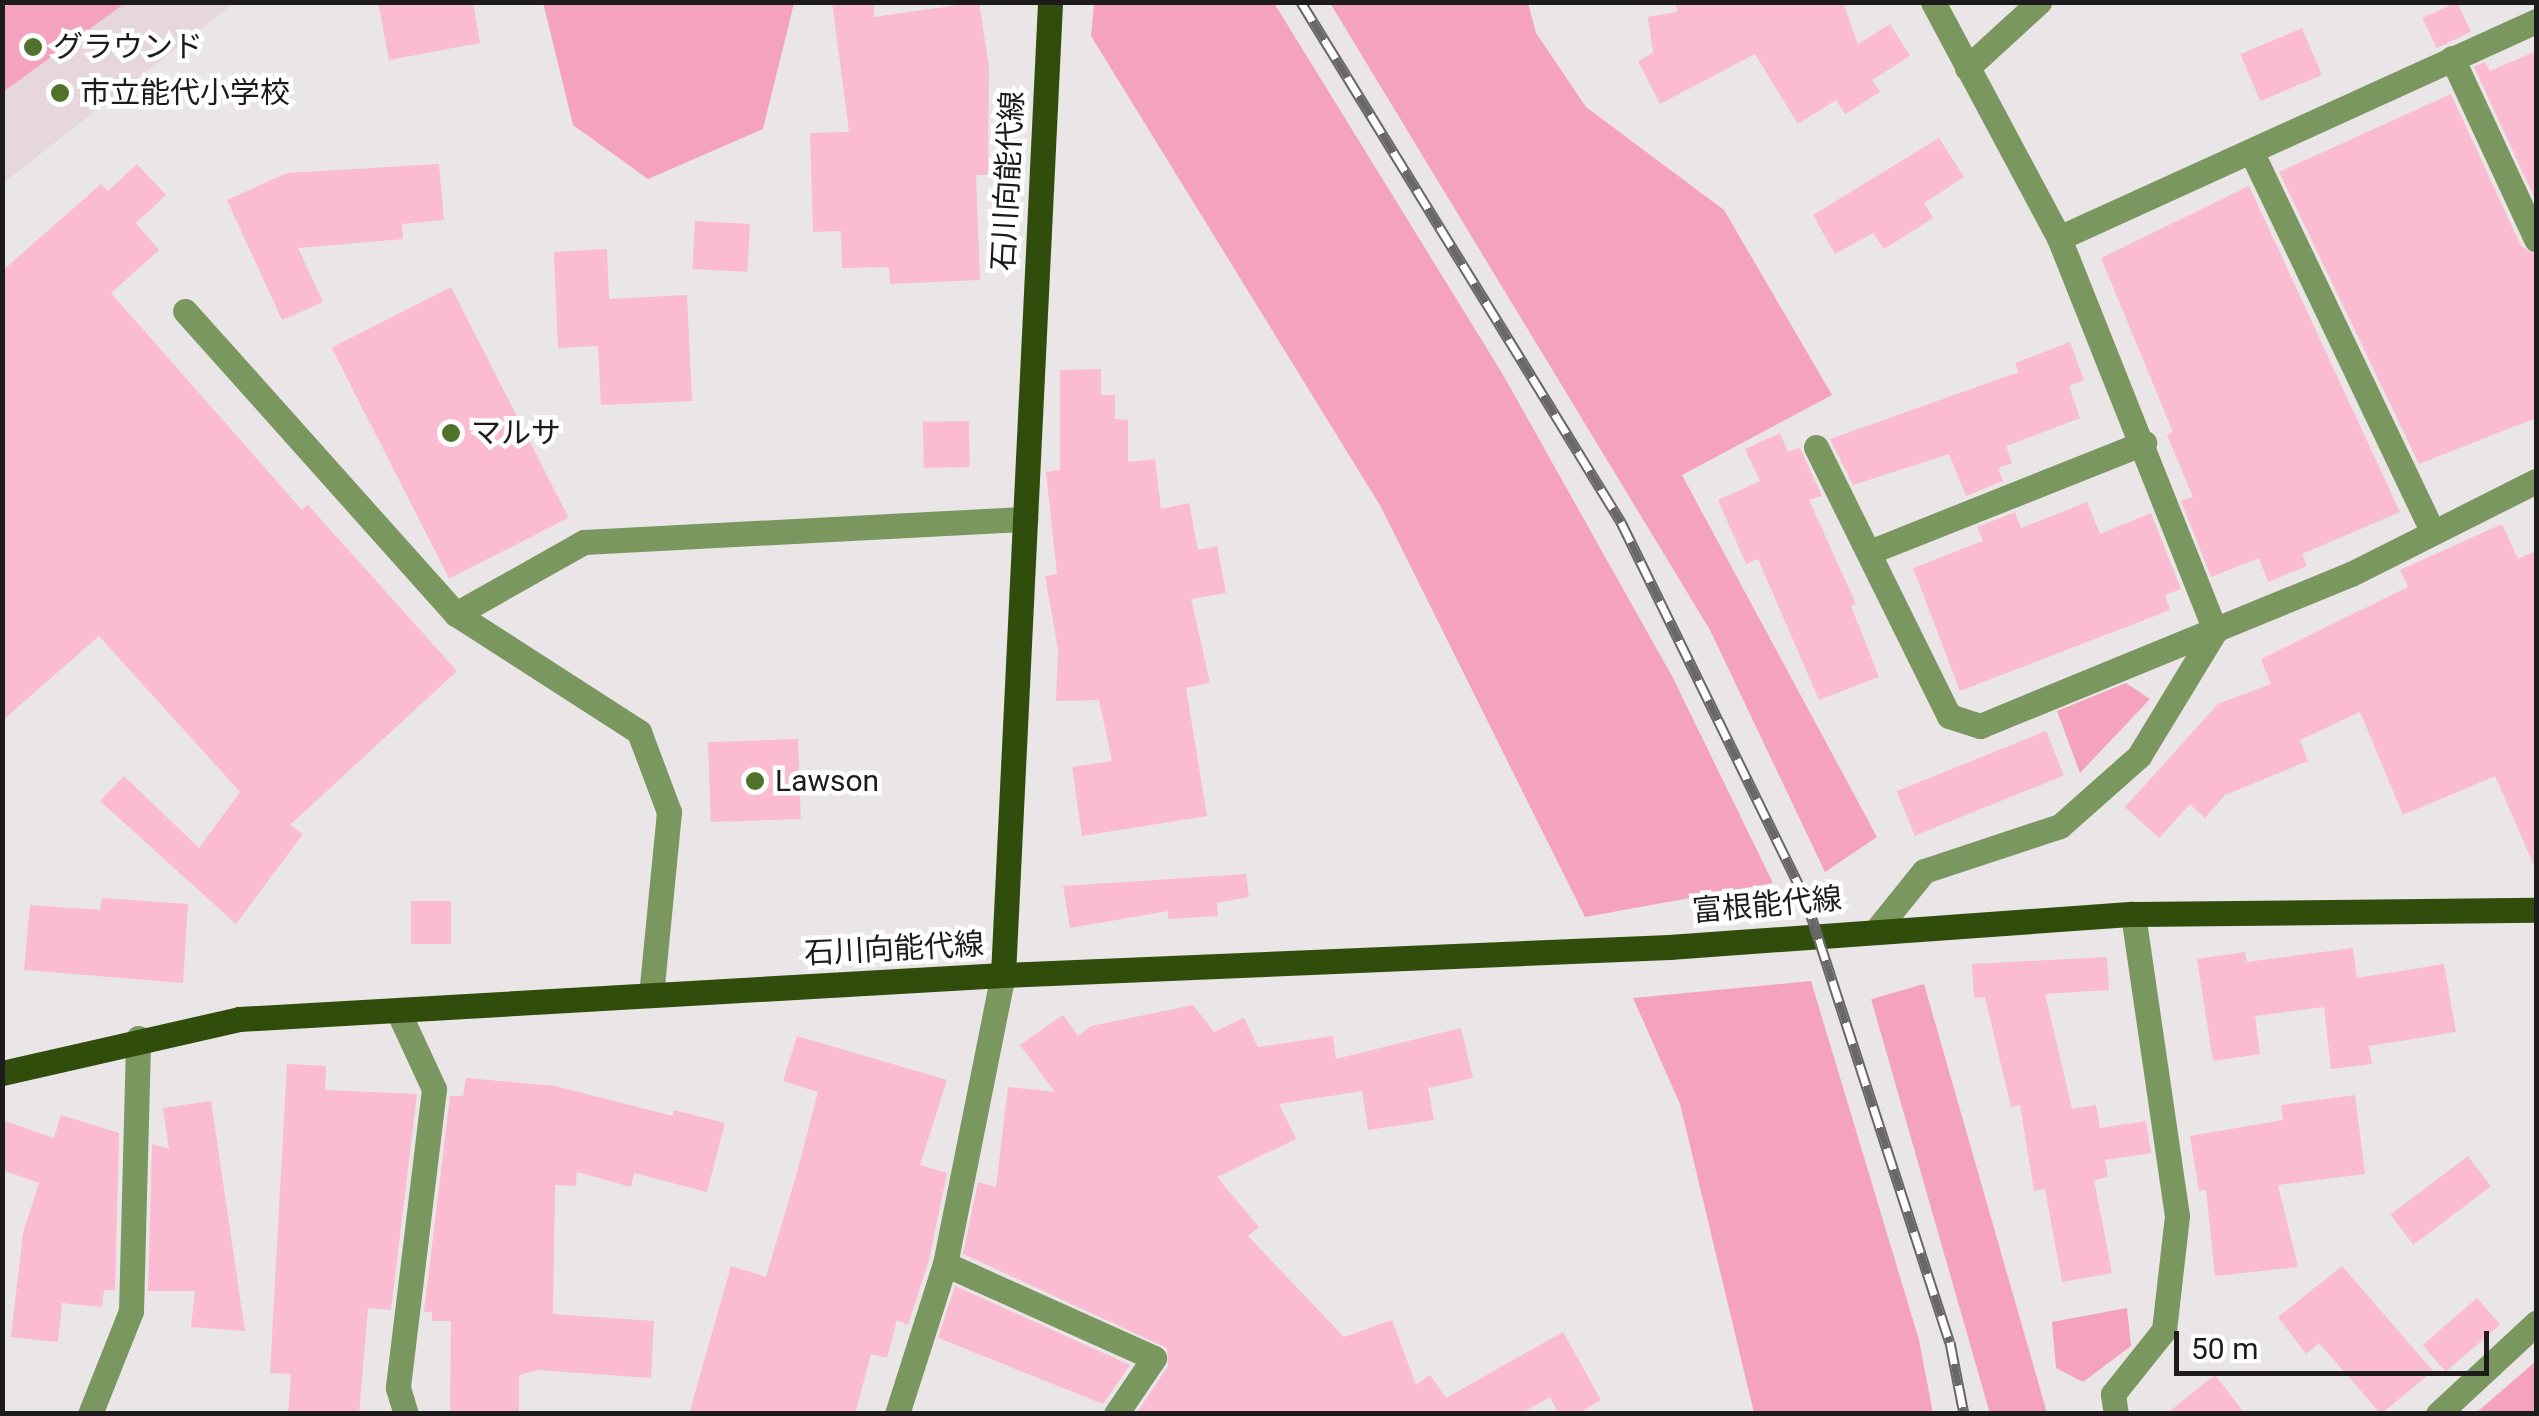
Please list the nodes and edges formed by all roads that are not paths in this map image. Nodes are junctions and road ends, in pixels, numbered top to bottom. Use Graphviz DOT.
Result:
graph roads {
  1 [pos="1050,2"];
  2 [pos="1932,2"];
  3 [pos="2039,2"];
  4 [pos="2536,21"];
  5 [pos="2452,58"];
  6 [pos="1967,68"];
  7 [pos="2252,151"];
  8 [pos="2059,238"];
  9 [pos="2536,239"];
  10 [pos="186,310"];
  11 [pos="2144,443"];
  12 [pos="1816,447"];
  13 [pos="2536,480"];
  14 [pos="1025,519"];
  15 [pos="2433,532"];
  16 [pos="1872,551"];
  17 [pos="456,614"];
  18 [pos="2216,631"];
  19 [pos="2536,910"];
  20 [pos="2133,914"];
  21 [pos="1878,928"];
  22 [pos="1003,975"];
  23 [pos="651,996"];
  24 [pos="398,1011"];
  25 [pos="138,1038"];
  26 [pos="2,1073"];
  27 [pos="945,1264"];
  28 [pos="2536,1323"];
  29 [pos="90,1414"];
  30 [pos="406,1414"];
  31 [pos="897,1414"];
  32 [pos="1116,1414"];
  33 [pos="2116,1414"];
  34 [pos="2438,1414"];
  1 -- 14 [label="main road, 石川向能代線"];
  2 -- 6 [label="street"];
  3 -- 6 [label="street"];
  4 -- 5 [label="street"];
  5 -- 7 [label="street"];
  5 -- 9 [label="street"];
  6 -- 8 [label="street"];
  7 -- 8 [label="street"];
  7 -- 15 [label="street"];
  8 -- 11 [label="street"];
  10 -- 17 [label="street"];
  11 -- 16 [label="street"];
  11 -- 18 [label="street"];
  12 -- 16 [label="street"];
  13 -- 15 [label="street"];
  14 -- 17 [label="street"];
  14 -- 22 [label="main road, 石川向能代線"];
  15 -- 18 [label="street"];
  16 -- 18 [label="street"];
  17 -- 23 [label="street"];
  18 -- 21 [label="street"];
  19 -- 20 [label="main road, 富根能代線"];
  20 -- 21 [label="main road, 富根能代線"];
  20 -- 33 [label="street"];
  21 -- 22 [label="main road, 富根能代線"];
  22 -- 23 [label="main road, 石川向能代線"];
  22 -- 27 [label="street"];
  23 -- 24 [label="main road, 石川向能代線"];
  24 -- 25 [label="main road, 石川向能代線"];
  24 -- 30 [label="street"];
  25 -- 26 [label="main road, 石川向能代線"];
  25 -- 29 [label="street"];
  27 -- 31 [label="street"];
  27 -- 32 [label="street"];
  28 -- 34 [label="street"];
}
